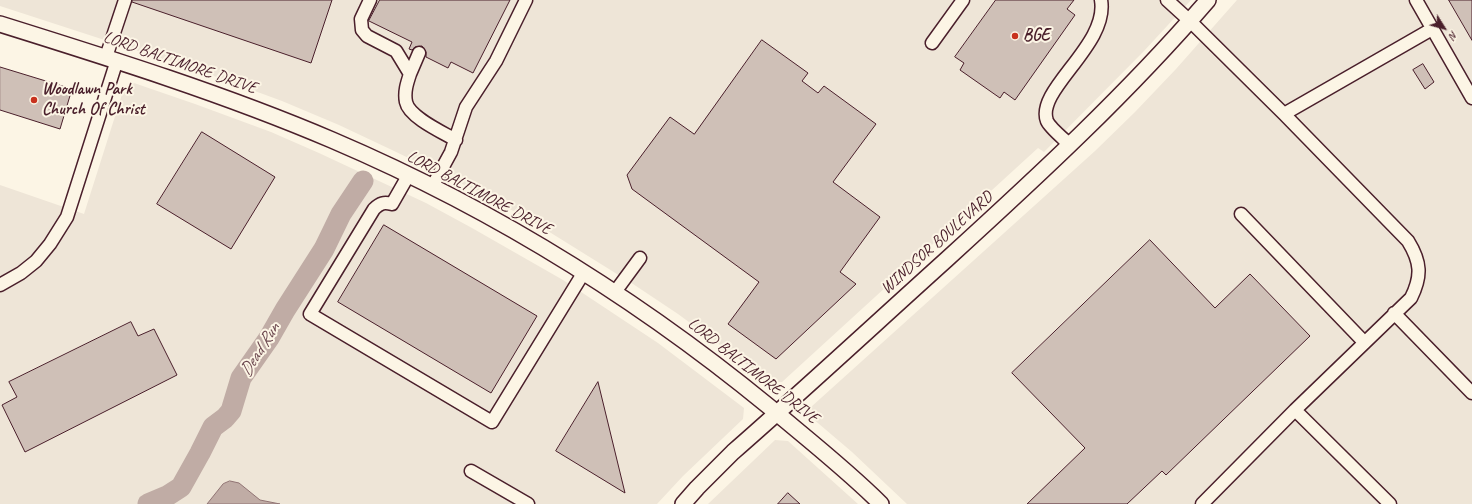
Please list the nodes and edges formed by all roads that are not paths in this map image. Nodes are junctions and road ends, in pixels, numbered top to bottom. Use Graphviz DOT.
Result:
graph roads {
  1 [pos="125,0"];
  2 [pos="370,0"];
  3 [pos="526,0"];
  4 [pos="963,0"];
  5 [pos="1101,0"];
  6 [pos="1167,0"];
  7 [pos="1208,0"];
  8 [pos="1416,0"];
  9 [pos="1190,21"];
  10 [pos="0,24"];
  11 [pos="1432,29"];
  12 [pos="932,43"];
  13 [pos="419,54"];
  14 [pos="111,59"];
  15 [pos="410,74"];
  16 [pos="1472,98"];
  17 [pos="1284,114"];
  18 [pos="456,140"];
  19 [pos="1070,146"];
  20 [pos="408,176"];
  21 [pos="432,187"];
  22 [pos="1241,214"];
  23 [pos="640,258"];
  24 [pos="584,272"];
  25 [pos="0,284"];
  26 [pos="615,292"];
  27 [pos="1394,313"];
  28 [pos="1364,342"];
  29 [pos="1472,393"];
  30 [pos="1295,410"];
  31 [pos="778,413"];
  32 [pos="471,471"];
  33 [pos="528,504"];
  34 [pos="683,504"];
  35 [pos="882,504"];
  36 [pos="1202,504"];
  37 [pos="1390,504"];
  1 -- 14 [label="street"];
  2 -- 15 [label="street"];
  3 -- 18 [label="street"];
  4 -- 12 [label="street"];
  5 -- 19 [label="street"];
  6 -- 9 [label="street"];
  7 -- 9 [label="main road, WINDSOR BOULEVARD"];
  8 -- 11 [label="street"];
  9 -- 17 [label="street"];
  9 -- 19 [label="main road, WINDSOR BOULEVARD"];
  10 -- 14 [label="main road, LORD BALTIMORE DRIVE"];
  11 -- 16 [label="street"];
  11 -- 17 [label="street"];
  13 -- 15 [label="street"];
  14 -- 20 [label="main road, LORD BALTIMORE DRIVE"];
  14 -- 25 [label="street"];
  15 -- 18 [label="street"];
  17 -- 27 [label="street"];
  18 -- 21 [label="street"];
  19 -- 31 [label="main road, WINDSOR BOULEVARD"];
  20 -- 21 [label="main road, LORD BALTIMORE DRIVE"];
  20 -- 24 [label="street"];
  21 -- 24 [label="main road, LORD BALTIMORE DRIVE"];
  22 -- 28 [label="street"];
  23 -- 26 [label="street"];
  24 -- 26 [label="main road, LORD BALTIMORE DRIVE"];
  26 -- 31 [label="main road, LORD BALTIMORE DRIVE"];
  27 -- 28 [label="street"];
  27 -- 29 [label="street"];
  28 -- 30 [label="street"];
  30 -- 36 [label="street"];
  30 -- 37 [label="street"];
  31 -- 34 [label="main road, WINDSOR BOULEVARD"];
  31 -- 35 [label="main road, LORD BALTIMORE DRIVE"];
  32 -- 33 [label="street"];
}
